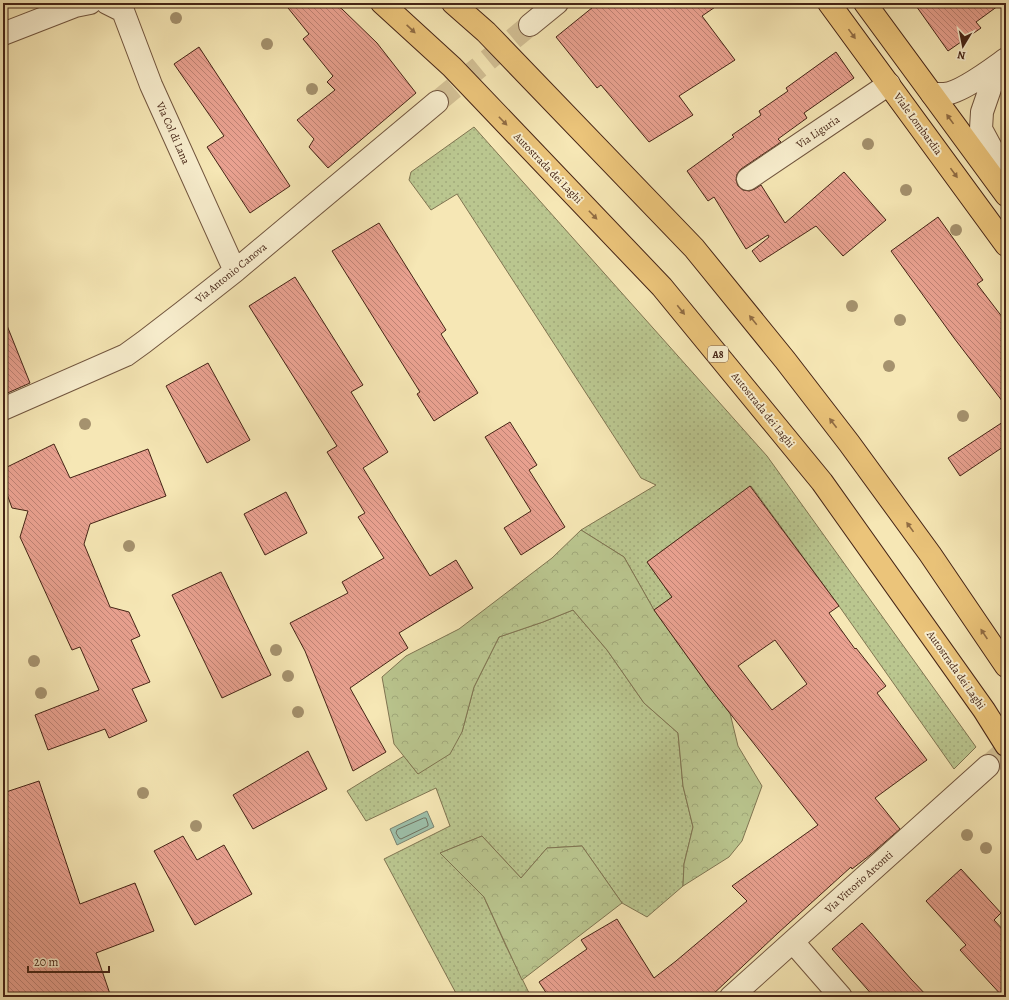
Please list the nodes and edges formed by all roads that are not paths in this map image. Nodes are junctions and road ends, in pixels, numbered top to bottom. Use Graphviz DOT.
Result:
graph roads {
  1 [pos="90,3"];
  2 [pos="107,3"];
  3 [pos="382,3"];
  4 [pos="453,3"];
  5 [pos="557,3"];
  6 [pos="829,3"];
  7 [pos="865,3"];
  8 [pos="530,25"];
  9 [pos="3,34"];
  10 [pos="1006,59"];
  11 [pos="1006,75"];
  12 [pos="889,84"];
  13 [pos="932,94"];
  14 [pos="437,102"];
  15 [pos="1006,169"];
  16 [pos="748,179"];
  17 [pos="1006,195"];
  18 [pos="1006,245"];
  19 [pos="235,270"];
  20 [pos="3,409"];
  21 [pos="1006,666"];
  22 [pos="1006,745"];
  23 [pos="988,766"];
  24 [pos="792,942"];
  25 [pos="731,997"];
  26 [pos="841,997"];
  1 -- 9 [label="street"];
  2 -- 19 [label="street, Via Col di Lana"];
  3 -- 22 [label="main road, Autostrada dei Laghi / A8, one-way"];
  21 -- 4 [label="main road, one-way"];
  5 -- 8 [label="street"];
  6 -- 12 [label="main road, Viale Lombardia, one-way"];
  7 -- 13 [label="main road"];
  10 -- 13 [label="street"];
  11 -- 15 [label="street"];
  12 -- 16 [label="street, Via Liguria"];
  12 -- 18 [label="main road, Viale Lombardia, one-way"];
  17 -- 13 [label="main road, one-way"];
  14 -- 19 [label="street, Via Antonio Canova"];
  19 -- 20 [label="street, Via Antonio Canova"];
  23 -- 24 [label="street, Via Vittorio Arconti"];
  24 -- 25 [label="street, Via Vittorio Arconti"];
  24 -- 26 [label="street"];
}
